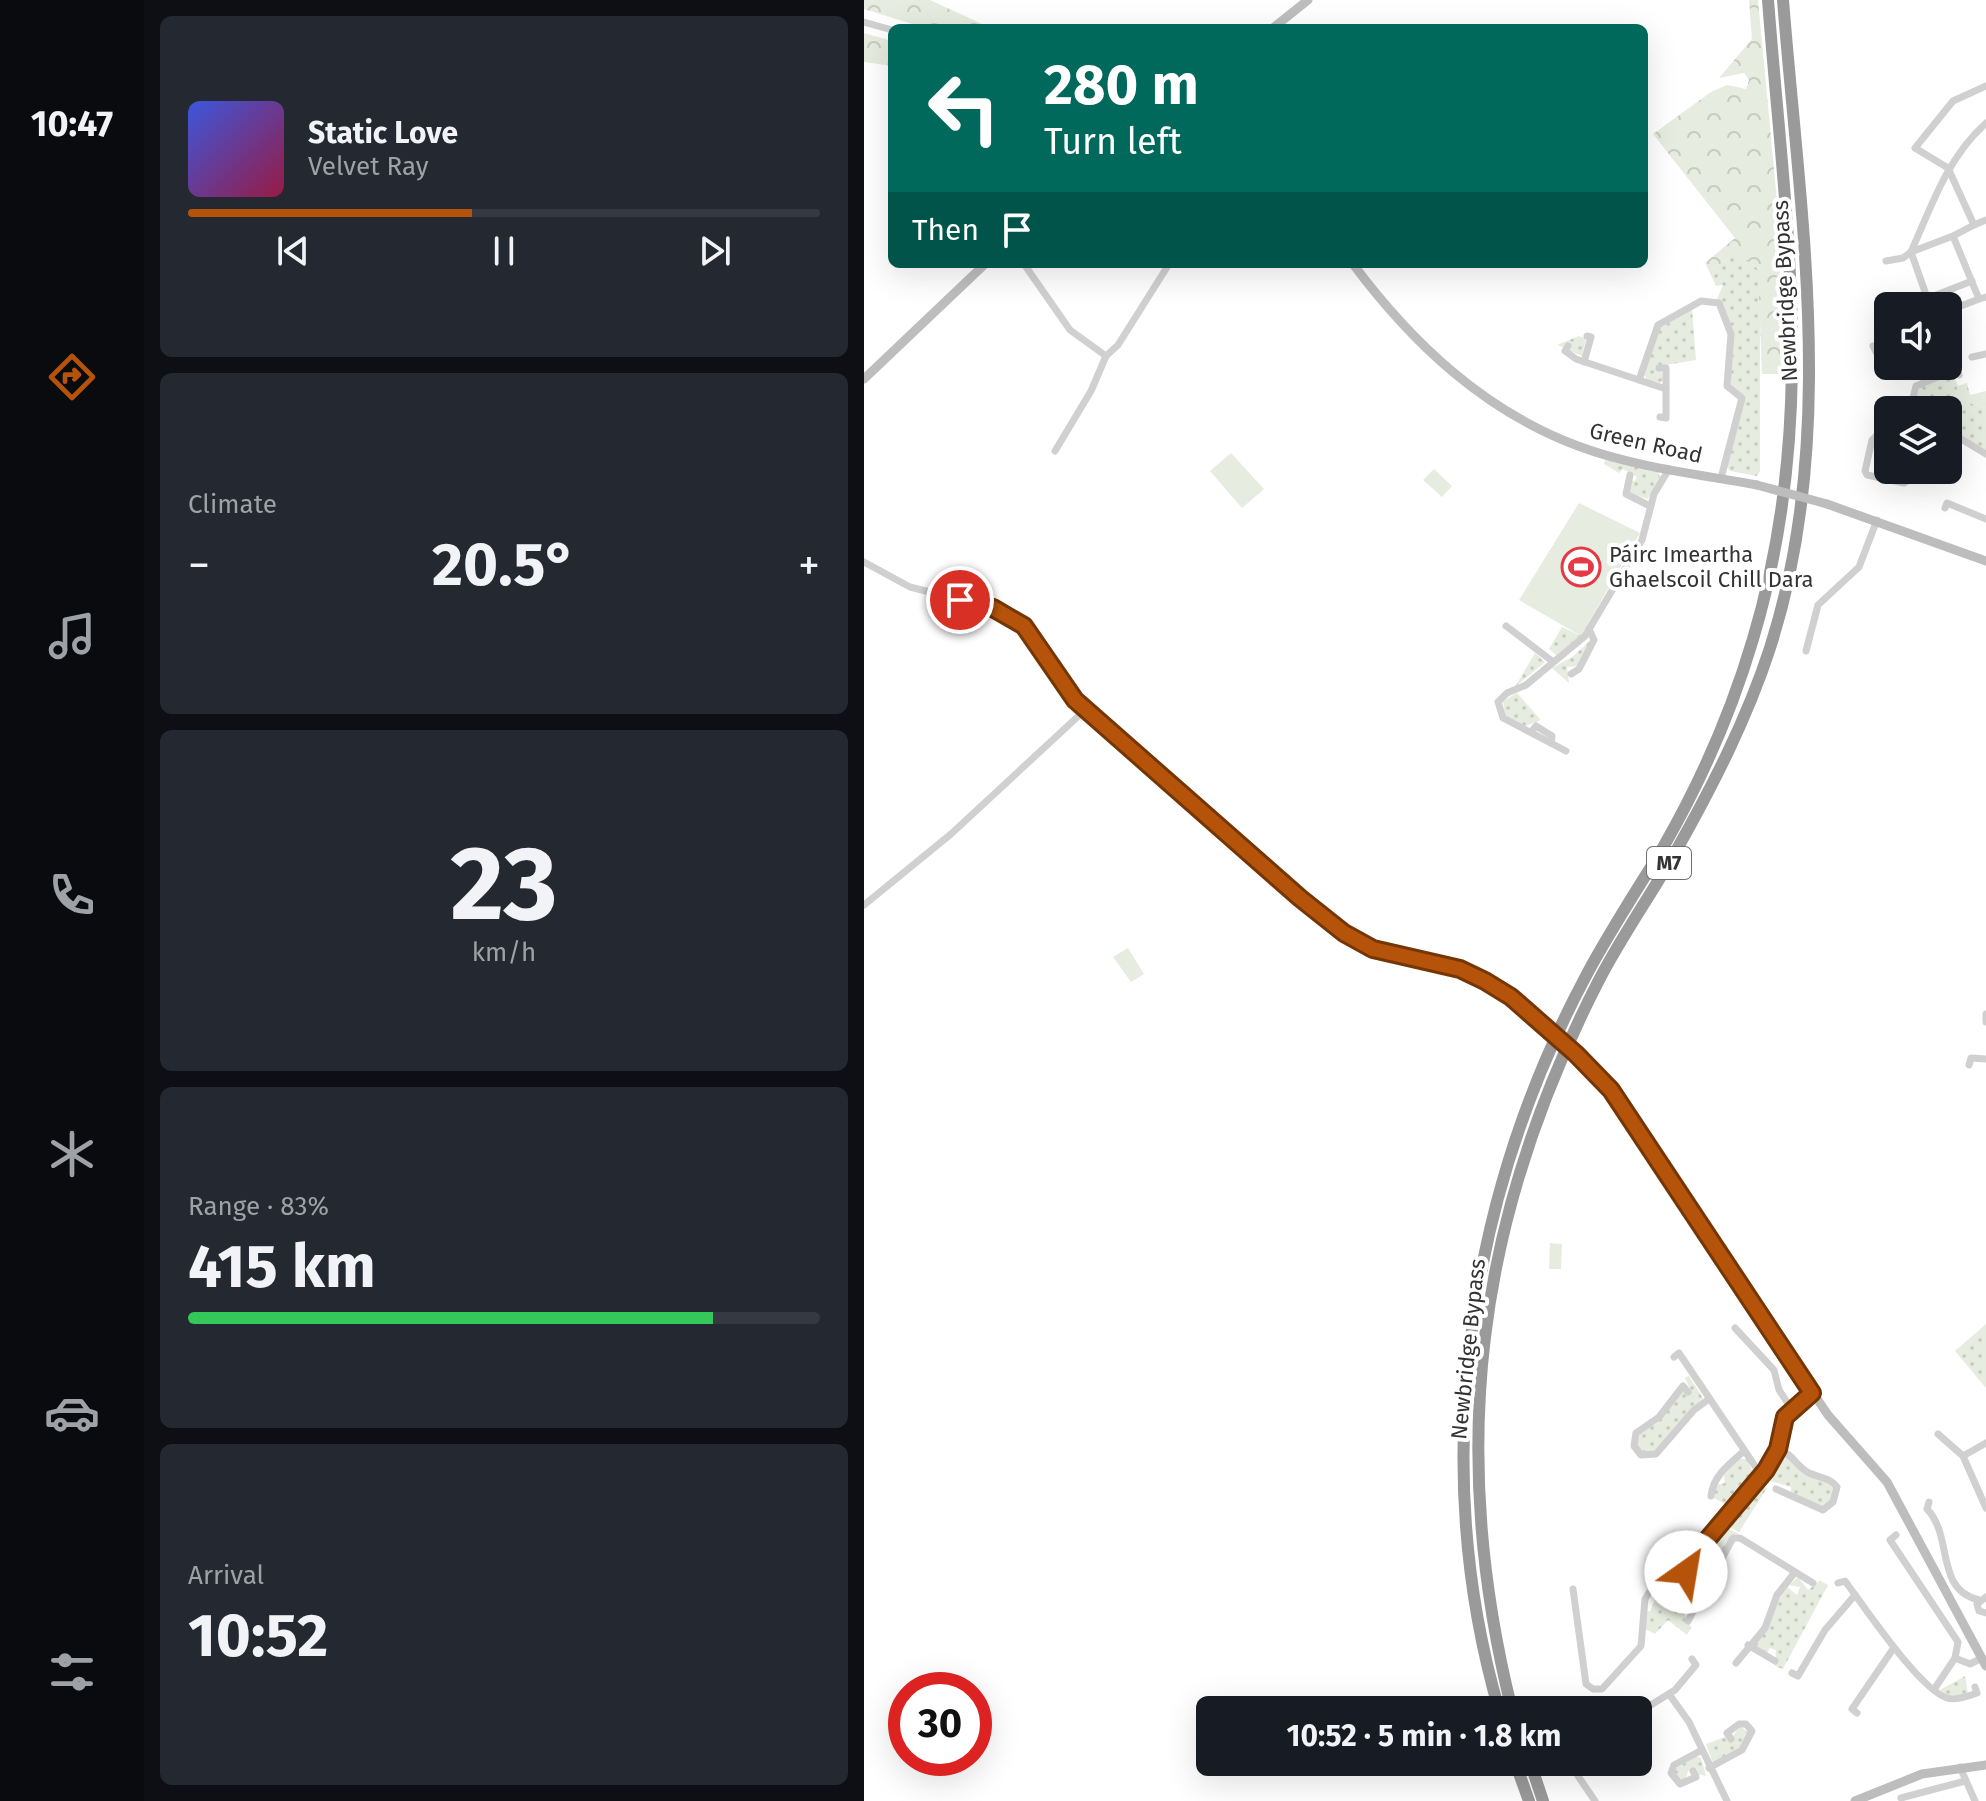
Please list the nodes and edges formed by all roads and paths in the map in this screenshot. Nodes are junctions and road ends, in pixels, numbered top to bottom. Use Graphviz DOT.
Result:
graph roads {
  1 [pos="1308,0"];
  2 [pos="1768,0"];
  3 [pos="1783,0"];
  4 [pos="864,22"];
  5 [pos="1278,24"];
  6 [pos="888,29"];
  7 [pos="1986,86"];
  8 [pos="1986,123"];
  9 [pos="1979,130"];
  10 [pos="1986,137"];
  11 [pos="1948,168"];
  12 [pos="1986,220"];
  13 [pos="1974,225"];
  14 [pos="1953,236"];
  15 [pos="1911,252"];
  16 [pos="1886,261"];
  17 [pos="981,268"];
  18 [pos="1027,268"];
  19 [pos="1166,268"];
  20 [pos="1356,268"];
  21 [pos="1972,281"];
  22 [pos="1925,292"];
  23 [pos="1949,292"];
  24 [pos="1982,298"];
  25 [pos="1962,306"];
  26 [pos="1587,336"];
  27 [pos="1568,346"];
  28 [pos="1986,354"];
  29 [pos="1106,356"];
  30 [pos="1972,357"];
  31 [pos="1584,362"];
  32 [pos="1659,368"];
  33 [pos="864,379"];
  34 [pos="1639,380"];
  35 [pos="1930,380"];
  36 [pos="1666,389"];
  37 [pos="1914,396"];
  38 [pos="1660,417"];
  39 [pos="1874,438"];
  40 [pos="1962,439"];
  41 [pos="1055,451"];
  42 [pos="1986,454"];
  43 [pos="1669,469"];
  44 [pos="1630,475"];
  45 [pos="1874,477"];
  46 [pos="1721,478"];
  47 [pos="1946,503"];
  48 [pos="1650,506"];
  49 [pos="1986,519"];
  50 [pos="1877,520"];
  51 [pos="1986,561"];
  52 [pos="864,562"];
  53 [pos="1506,626"];
  54 [pos="1589,629"];
  55 [pos="1806,651"];
  56 [pos="1552,661"];
  57 [pos="1571,674"];
  58 [pos="1086,709"];
  59 [pos="1566,751"];
  60 [pos="864,905"];
  61 [pos="1986,1014"];
  62 [pos="1986,1022"];
  63 [pos="1986,1059"];
  64 [pos="1969,1065"];
  65 [pos="1748,1297"];
  66 [pos="1735,1328"];
  67 [pos="1674,1357"];
  68 [pos="1688,1392"];
  69 [pos="1812,1393"];
  70 [pos="1709,1399"];
  71 [pos="1791,1408"];
  72 [pos="1938,1434"];
  73 [pos="1986,1443"];
  74 [pos="1778,1449"];
  75 [pos="1744,1451"];
  76 [pos="1963,1456"];
  77 [pos="1761,1475"];
  78 [pos="1776,1489"];
  79 [pos="1711,1496"];
  80 [pos="1925,1507"];
  81 [pos="1986,1508"];
  82 [pos="1896,1535"];
  83 [pos="1692,1538"];
  84 [pos="1666,1565"];
  85 [pos="1685,1566"];
  86 [pos="1795,1572"];
  87 [pos="1838,1583"];
  88 [pos="1809,1584"];
  89 [pos="1573,1589"];
  90 [pos="1705,1589"];
  91 [pos="1855,1595"];
  92 [pos="1982,1605"];
  93 [pos="1688,1616"];
  94 [pos="1961,1619"];
  95 [pos="1748,1645"];
  96 [pos="1893,1649"];
  97 [pos="1772,1656"];
  98 [pos="1955,1658"];
  99 [pos="1692,1659"];
  100 [pos="1984,1662"];
  101 [pos="1736,1663"];
  102 [pos="1792,1673"];
  103 [pos="1975,1687"];
  104 [pos="1935,1688"];
  105 [pos="1669,1694"];
  106 [pos="1496,1696"];
  107 [pos="1509,1696"];
  108 [pos="1652,1704"];
  109 [pos="1857,1713"];
  110 [pos="1731,1739"];
  111 [pos="1702,1750"];
  112 [pos="1986,1765"];
  113 [pos="1960,1767"];
  114 [pos="1709,1768"];
  115 [pos="1693,1771"];
  116 [pos="1520,1776"];
  117 [pos="1535,1776"];
  118 [pos="1578,1776"];
  119 [pos="1965,1781"];
  120 [pos="1901,1798"];
  121 [pos="1529,1801"];
  122 [pos="1543,1801"];
  123 [pos="1595,1801"];
  124 [pos="1727,1801"];
  125 [pos="1855,1801"];
  126 [pos="1975,1801"];
  1 -- 5 [label="street"];
  2 -- 106 [label="highway, Newbridge Bypass / M7"];
  3 -- 107 [label="highway, Newbridge Bypass / M7"];
  4 -- 6 [label="street"];
  7 -- 11 [label="street"];
  8 -- 9 [label="street"];
  9 -- 10 [label="street"];
  9 -- 11 [label="street"];
  11 -- 13 [label="street"];
  11 -- 15 [label="street"];
  12 -- 13 [label="street"];
  13 -- 14 [label="street"];
  14 -- 15 [label="street"];
  14 -- 21 [label="street"];
  15 -- 16 [label="street"];
  15 -- 22 [label="street"];
  17 -- 33 [label="street"];
  18 -- 29 [label="street"];
  19 -- 29 [label="street"];
  20 -- 43 [label="street, Green Road"];
  21 -- 23 [label="street"];
  21 -- 24 [label="street"];
  24 -- 25 [label="street"];
  26 -- 31 [label="street"];
  27 -- 31 [label="street"];
  28 -- 30 [label="street"];
  29 -- 41 [label="street"];
  31 -- 34 [label="street"];
  32 -- 36 [label="street"];
  34 -- 36 [label="street"];
  34 -- 46 [label="street"];
  35 -- 37 [label="street"];
  36 -- 38 [label="street"];
  39 -- 45 [label="street"];
  40 -- 42 [label="street"];
  43 -- 46 [label="street, Green Road"];
  43 -- 48 [label="street"];
  44 -- 48 [label="street"];
  46 -- 50 [label="street, Green Road, bridge"];
  47 -- 49 [label="street"];
  48 -- 54 [label="street"];
  50 -- 51 [label="street, Green Road"];
  50 -- 55 [label="street"];
  52 -- 58 [label="street"];
  53 -- 56 [label="street"];
  54 -- 56 [label="street"];
  54 -- 57 [label="street"];
  56 -- 59 [label="street"];
  58 -- 60 [label="street"];
  58 -- 65 [label="street, bridge"];
  61 -- 62 [label="street"];
  63 -- 64 [label="street"];
  65 -- 69 [label="street"];
  66 -- 71 [label="street"];
  67 -- 70 [label="street"];
  68 -- 70 [label="street"];
  69 -- 71 [label="street"];
  69 -- 94 [label="street"];
  70 -- 75 [label="street"];
  71 -- 74 [label="street"];
  72 -- 76 [label="street"];
  73 -- 76 [label="street"];
  74 -- 77 [label="street"];
  74 -- 78 [label="street"];
  75 -- 77 [label="street"];
  75 -- 79 [label="street"];
  76 -- 81 [label="street"];
  77 -- 85 [label="street"];
  80 -- 92 [label="street"];
  82 -- 98 [label="street"];
  83 -- 84 [label="street"];
  84 -- 85 [label="street"];
  84 -- 89 [label="street"];
  85 -- 90 [label="street"];
  86 -- 88 [label="street"];
  86 -- 90 [label="street"];
  86 -- 95 [label="street"];
  87 -- 91 [label="street"];
  90 -- 93 [label="street"];
  91 -- 96 [label="street"];
  91 -- 102 [label="street"];
  92 -- 94 [label="street"];
  94 -- 100 [label="street"];
  95 -- 97 [label="street"];
  95 -- 101 [label="street"];
  96 -- 104 [label="street"];
  96 -- 109 [label="street"];
  98 -- 100 [label="street"];
  98 -- 104 [label="street"];
  99 -- 105 [label="street"];
  103 -- 104 [label="street"];
  105 -- 108 [label="street"];
  105 -- 111 [label="street"];
  110 -- 114 [label="street"];
  111 -- 114 [label="street"];
  111 -- 115 [label="street"];
  112 -- 113 [label="street"];
  113 -- 119 [label="street"];
  113 -- 125 [label="street"];
  114 -- 124 [label="street"];
  116 -- 121 [label="highway"];
  117 -- 122 [label="highway"];
  118 -- 123 [label="street"];
  119 -- 120 [label="street"];
  119 -- 126 [label="street"];
}
